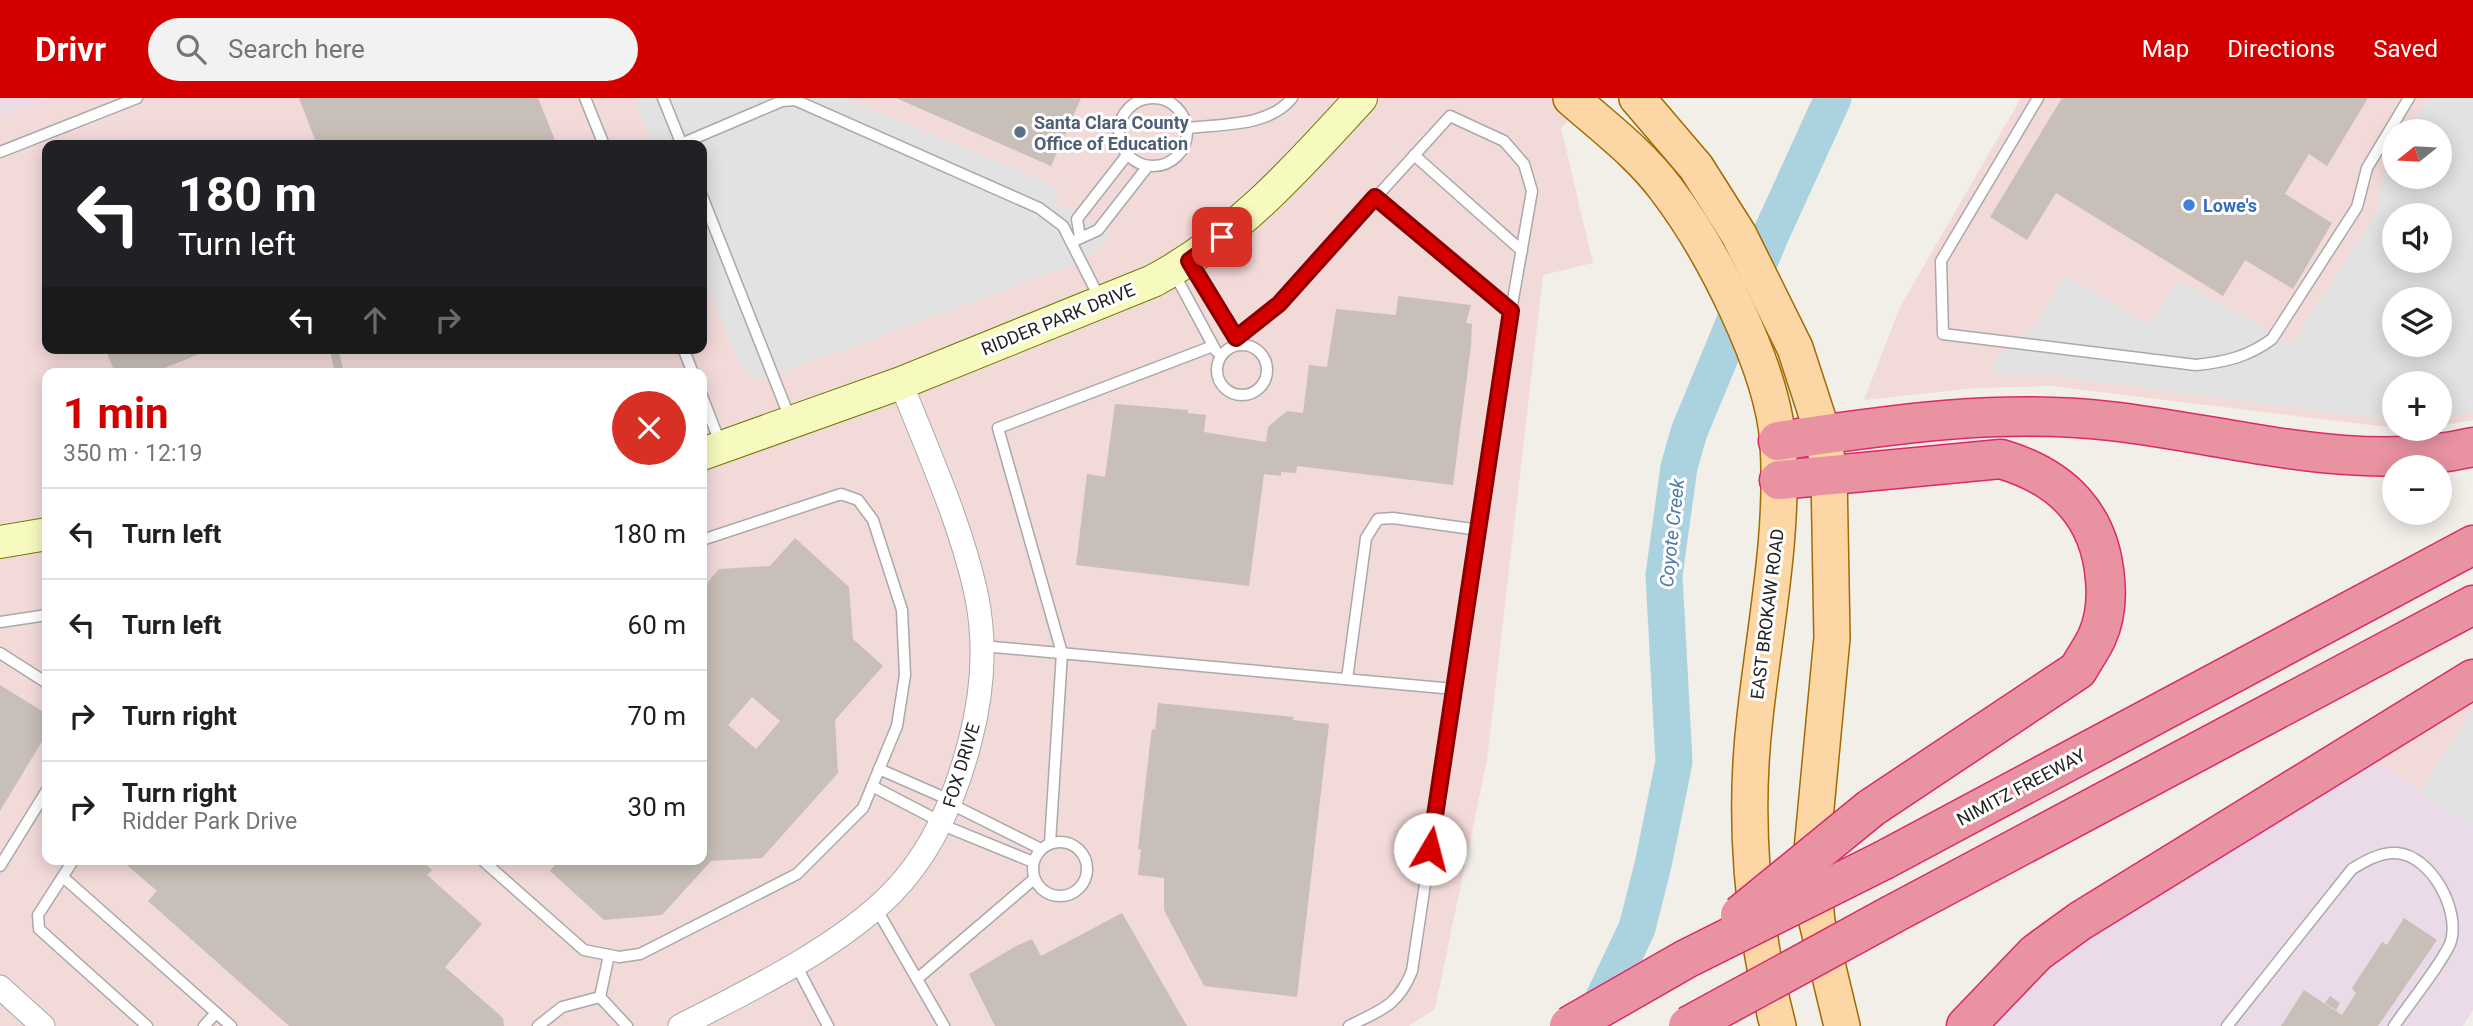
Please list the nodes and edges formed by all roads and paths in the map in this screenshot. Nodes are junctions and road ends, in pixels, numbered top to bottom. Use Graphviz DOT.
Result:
graph roads {
  1 [pos="137,98"];
  2 [pos="585,98"];
  3 [pos="663,98"];
  4 [pos="1292,98"];
  5 [pos="1361,98"];
  6 [pos="1571,98"];
  7 [pos="2038,98"];
  8 [pos="2409,98"];
  9 [pos="1643,106"];
  10 [pos="1187,128"];
  11 [pos="602,140"];
  12 [pos="680,140"];
  13 [pos="693,140"];
  14 [pos="0,152"];
  15 [pos="1127,155"];
  16 [pos="1414,155"];
  17 [pos="1148,166"];
  18 [pos="1375,197"];
  19 [pos="707,209"];
  20 [pos="1076,240"];
  21 [pos="1522,251"];
  22 [pos="1181,266"];
  23 [pos="1101,302"];
  24 [pos="1511,311"];
  25 [pos="1238,341"];
  26 [pos="1213,346"];
  27 [pos="1219,357"];
  28 [pos="901,383"];
  29 [pos="791,422"];
  30 [pos="707,424"];
  31 [pos="1775,425"];
  32 [pos="1824,434"];
  33 [pos="2473,447"];
  34 [pos="712,451"];
  35 [pos="1829,473"];
  36 [pos="1779,480"];
  37 [pos="1479,530"];
  38 [pos="42,535"];
  39 [pos="707,538"];
  40 [pos="0,542"];
  41 [pos="2473,545"];
  42 [pos="2473,605"];
  43 [pos="42,616"];
  44 [pos="0,622"];
  45 [pos="983,646"];
  46 [pos="0,653"];
  47 [pos="1062,653"];
  48 [pos="1347,679"];
  49 [pos="2473,679"];
  50 [pos="42,680"];
  51 [pos="1454,689"];
  52 [pos="879,769"];
  53 [pos="872,786"];
  54 [pos="42,798"];
  55 [pos="946,813"];
  56 [pos="1045,846"];
  57 [pos="1033,862"];
  58 [pos="70,865"];
  59 [pos="488,865"];
  60 [pos="0,866"];
  61 [pos="63,877"];
  62 [pos="1034,879"];
  63 [pos="876,908"];
  64 [pos="609,955"];
  65 [pos="1686,959"];
  66 [pos="794,963"];
  67 [pos="917,979"];
  68 [pos="0,987"];
  69 [pos="600,997"];
  70 [pos="216,1013"];
  71 [pos="43,1026"];
  72 [pos="147,1026"];
  73 [pos="204,1026"];
  74 [pos="230,1026"];
  75 [pos="538,1026"];
  76 [pos="627,1026"];
  77 [pos="680,1026"];
  78 [pos="828,1026"];
  79 [pos="944,1026"];
  80 [pos="1349,1026"];
  81 [pos="1569,1026"];
  82 [pos="1688,1026"];
  83 [pos="1778,1026"];
  84 [pos="1842,1026"];
  85 [pos="1966,1026"];
  86 [pos="2227,1026"];
  87 [pos="2394,1026"];
  1 -- 14 [label="lane"];
  2 -- 11 [label="lane"];
  3 -- 12 [label="lane"];
  4 -- 10 [label="lane"];
  5 -- 22 [label="street, RIDDER PARK DRIVE"];
  6 -- 31 [label="main road, EAST BROKAW ROAD"];
  7 -- 8 [label="lane"];
  9 -- 32 [label="main road"];
  10 -- 15 [label="lane"];
  10 -- 17 [label="lane"];
  13 -- 20 [label="lane"];
  15 -- 17 [label="lane"];
  15 -- 20 [label="lane"];
  16 -- 18 [label="lane"];
  16 -- 21 [label="lane"];
  16 -- 21 [label="lane"];
  17 -- 20 [label="lane"];
  18 -- 24 [label="lane"];
  18 -- 25 [label="lane"];
  19 -- 29 [label="lane"];
  20 -- 23 [label="lane"];
  21 -- 24 [label="lane"];
  22 -- 23 [label="street, RIDDER PARK DRIVE"];
  22 -- 25 [label="lane"];
  22 -- 26 [label="lane"];
  23 -- 28 [label="street, RIDDER PARK DRIVE"];
  24 -- 37 [label="lane"];
  25 -- 27 [label="lane"];
  25 -- 27 [label="lane"];
  26 -- 27 [label="lane"];
  26 -- 47 [label="lane"];
  28 -- 29 [label="street, RIDDER PARK DRIVE"];
  28 -- 45 [label="street, FOX DRIVE"];
  29 -- 34 [label="street, RIDDER PARK DRIVE"];
  30 -- 34 [label="lane"];
  31 -- 32 [label="highway"];
  31 -- 36 [label="main road, EAST BROKAW ROAD"];
  32 -- 33 [label="highway"];
  32 -- 35 [label="main road"];
  35 -- 36 [label="highway"];
  35 -- 65 [label="highway, bridge"];
  35 -- 84 [label="main road"];
  36 -- 83 [label="main road, EAST BROKAW ROAD"];
  37 -- 48 [label="lane"];
  37 -- 51 [label="lane"];
  38 -- 40 [label="street"];
  39 -- 52 [label="lane"];
  41 -- 65 [label="highway, NIMITZ FREEWAY, bridge"];
  42 -- 82 [label="highway, bridge"];
  43 -- 44 [label="lane"];
  45 -- 47 [label="lane"];
  45 -- 55 [label="street, FOX DRIVE"];
  46 -- 50 [label="lane"];
  47 -- 48 [label="lane"];
  47 -- 56 [label="lane"];
  48 -- 51 [label="lane"];
  49 -- 85 [label="highway"];
  51 -- 80 [label="lane"];
  52 -- 53 [label="lane"];
  52 -- 55 [label="lane"];
  53 -- 55 [label="lane"];
  53 -- 64 [label="lane"];
  54 -- 60 [label="lane"];
  55 -- 56 [label="lane"];
  55 -- 57 [label="lane"];
  55 -- 63 [label="street, FOX DRIVE"];
  56 -- 57 [label="lane"];
  56 -- 62 [label="lane"];
  57 -- 62 [label="lane"];
  58 -- 61 [label="lane"];
  59 -- 64 [label="lane"];
  61 -- 70 [label="lane"];
  61 -- 72 [label="lane"];
  62 -- 67 [label="lane"];
  63 -- 66 [label="street, FOX DRIVE"];
  63 -- 67 [label="lane"];
  64 -- 69 [label="lane"];
  65 -- 81 [label="highway, NIMITZ FREEWAY, bridge"];
  66 -- 77 [label="street, FOX DRIVE"];
  66 -- 78 [label="lane"];
  67 -- 79 [label="lane"];
  68 -- 71 [label="street"];
  69 -- 75 [label="lane"];
  69 -- 76 [label="lane"];
  70 -- 73 [label="lane"];
  70 -- 74 [label="lane"];
  86 -- 87 [label="lane"];
}
